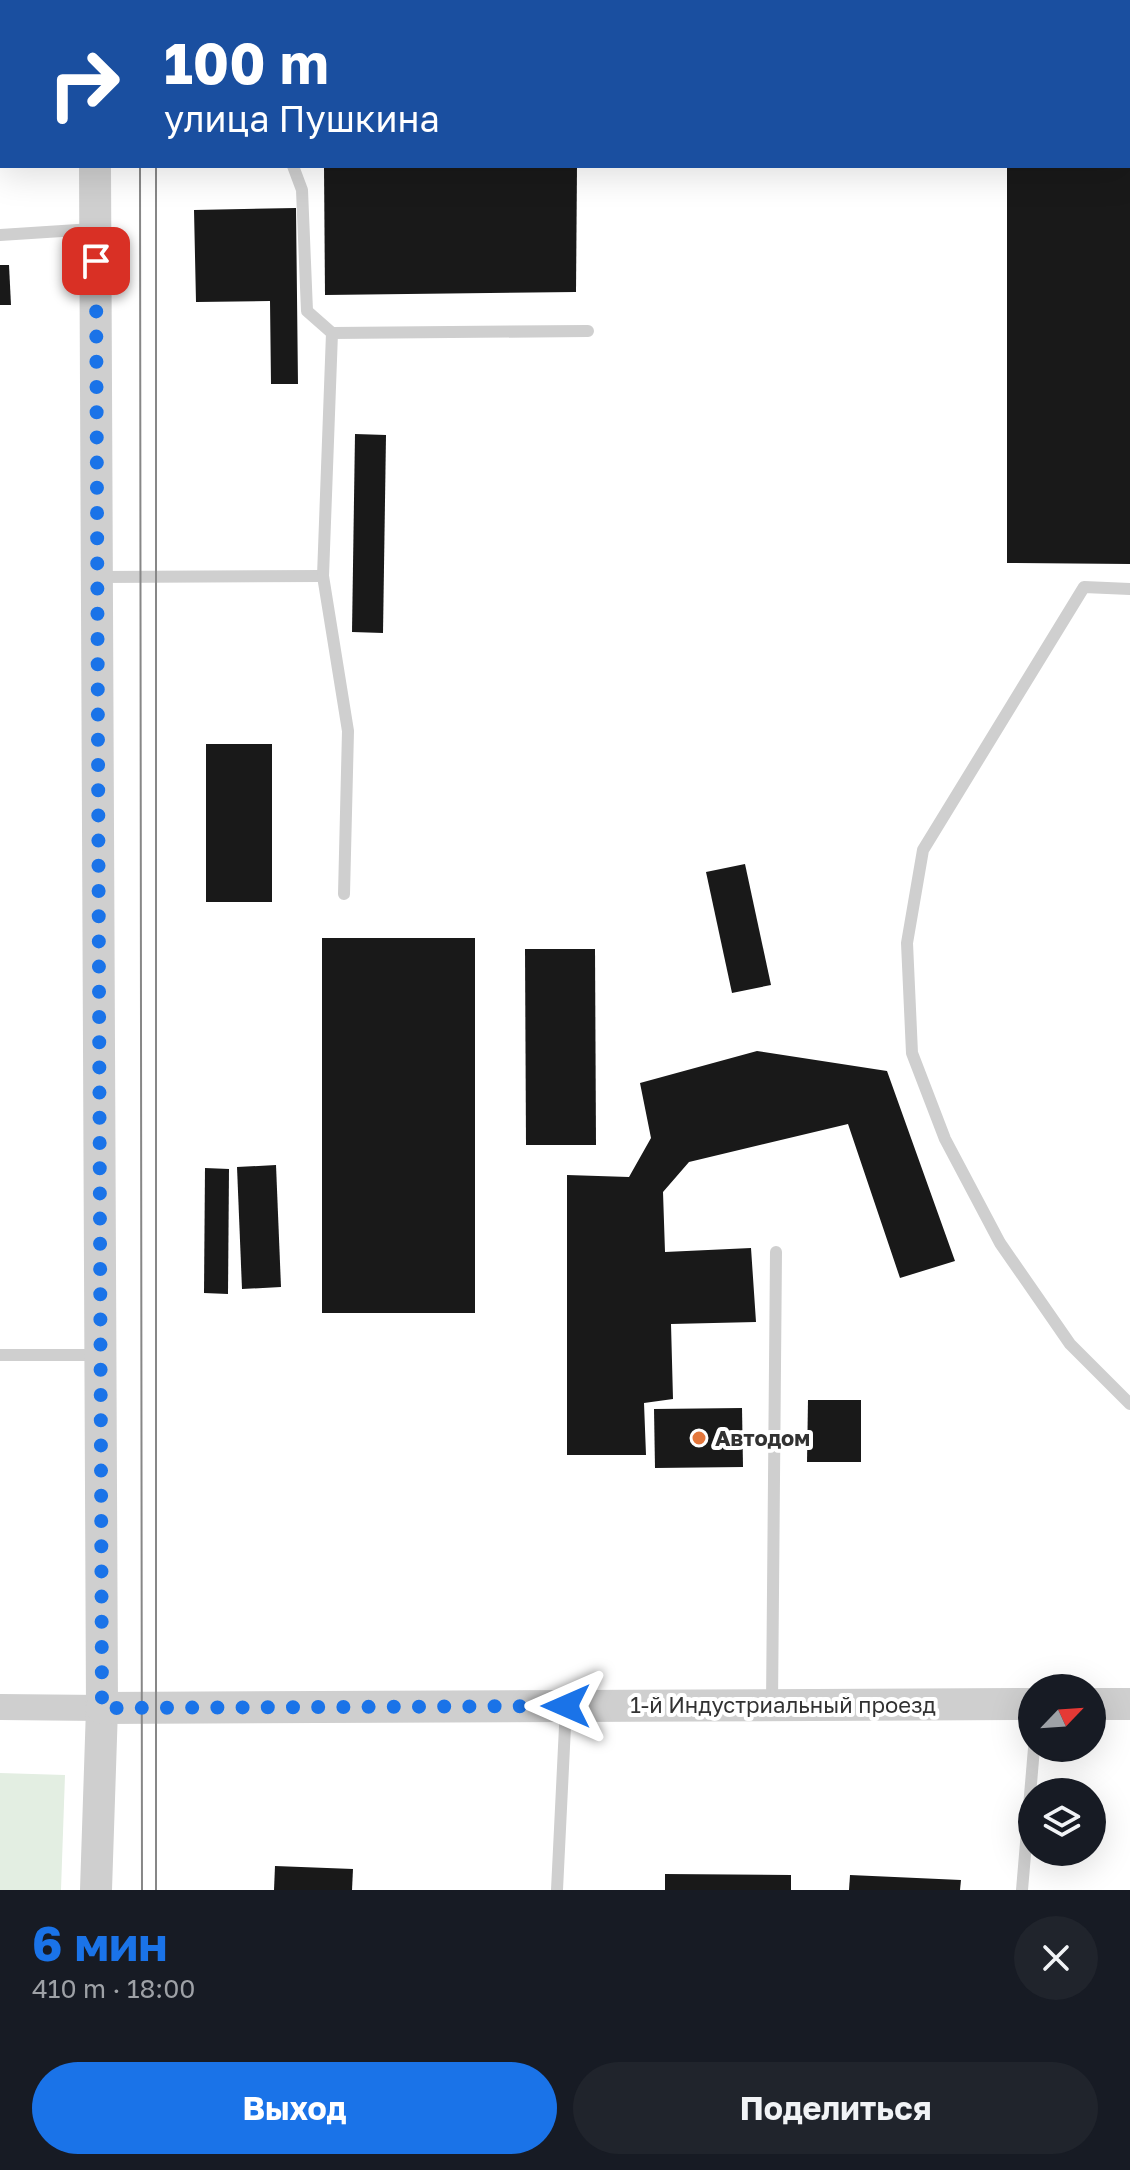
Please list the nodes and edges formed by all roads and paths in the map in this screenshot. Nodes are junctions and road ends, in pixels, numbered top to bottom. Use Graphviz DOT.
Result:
graph roads {
  1 [pos="95,168"];
  2 [pos="294,168"];
  3 [pos="96,229"];
  4 [pos="0,235"];
  5 [pos="588,331"];
  6 [pos="332,333"];
  7 [pos="323,576"];
  8 [pos="97,577"];
  9 [pos="1130,589"];
  10 [pos="344,894"];
  11 [pos="776,1252"];
  12 [pos="0,1355"];
  13 [pos="100,1355"];
  14 [pos="1130,1404"];
  15 [pos="1018,1704"];
  16 [pos="1106,1704"];
  17 [pos="1130,1704"];
  18 [pos="772,1705"];
  19 [pos="566,1706"];
  20 [pos="0,1707"];
  21 [pos="102,1708"];
  22 [pos="1033,1762"];
  23 [pos="96,1890"];
  24 [pos="557,1890"];
  25 [pos="1022,1890"];
  1 -- 3 [label="street"];
  2 -- 6 [label="lane"];
  3 -- 4 [label="lane"];
  3 -- 8 [label="street"];
  5 -- 6 [label="lane"];
  6 -- 7 [label="lane"];
  7 -- 8 [label="lane"];
  7 -- 10 [label="lane"];
  8 -- 13 [label="street"];
  9 -- 14 [label="lane"];
  11 -- 18 [label="lane"];
  12 -- 13 [label="lane"];
  13 -- 21 [label="street"];
  15 -- 18 [label="street, 1-й Индустриальный проезд"];
  16 -- 17 [label="street"];
  18 -- 19 [label="street, 1-й Индустриальный проезд"];
  19 -- 21 [label="street, 1-й Индустриальный проезд"];
  19 -- 24 [label="lane"];
  20 -- 21 [label="street"];
  21 -- 23 [label="street"];
  22 -- 25 [label="lane"];
}
